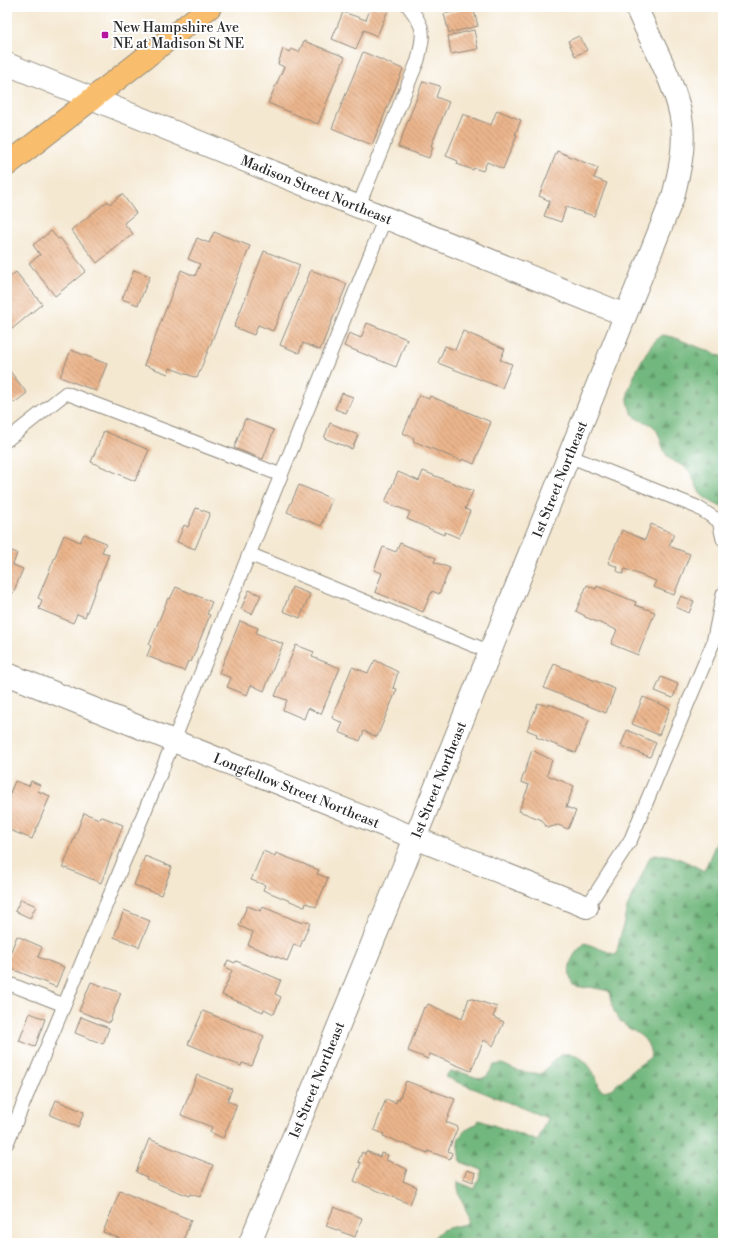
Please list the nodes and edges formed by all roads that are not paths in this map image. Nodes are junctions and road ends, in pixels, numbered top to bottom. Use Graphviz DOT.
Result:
graph roads {
  1 [pos="210,7"];
  2 [pos="409,7"];
  3 [pos="636,7"];
  4 [pos="7,64"];
  5 [pos="92,99"];
  6 [pos="7,165"];
  7 [pos="358,207"];
  8 [pos="385,218"];
  9 [pos="625,315"];
  10 [pos="7,440"];
  11 [pos="569,456"];
  12 [pos="281,475"];
  13 [pos="723,539"];
  14 [pos="249,554"];
  15 [pos="723,594"];
  16 [pos="490,652"];
  17 [pos="7,674"];
  18 [pos="174,740"];
  19 [pos="415,838"];
  20 [pos="587,907"];
  21 [pos="7,982"];
  22 [pos="64,1005"];
  23 [pos="7,1143"];
  24 [pos="250,1243"];
  1 -- 5 [label="main road"];
  2 -- 7 [label="lane"];
  3 -- 9 [label="street, 1st Street Northeast"];
  4 -- 5 [label="street, Madison Street Northeast"];
  5 -- 6 [label="main road"];
  5 -- 7 [label="street, Madison Street Northeast"];
  7 -- 8 [label="street, Madison Street Northeast"];
  8 -- 9 [label="street, Madison Street Northeast"];
  8 -- 12 [label="lane"];
  9 -- 11 [label="street, 1st Street Northeast"];
  10 -- 12 [label="lane"];
  11 -- 13 [label="lane"];
  11 -- 16 [label="street, 1st Street Northeast"];
  12 -- 14 [label="lane"];
  14 -- 16 [label="lane"];
  14 -- 18 [label="lane"];
  15 -- 20 [label="lane"];
  16 -- 19 [label="street, 1st Street Northeast"];
  17 -- 18 [label="street, Longfellow Street Northeast"];
  18 -- 19 [label="street, Longfellow Street Northeast"];
  18 -- 22 [label="lane"];
  19 -- 20 [label="street, Longfellow Street Northeast"];
  19 -- 24 [label="street, 1st Street Northeast"];
  21 -- 22 [label="lane"];
  22 -- 23 [label="lane"];
}
